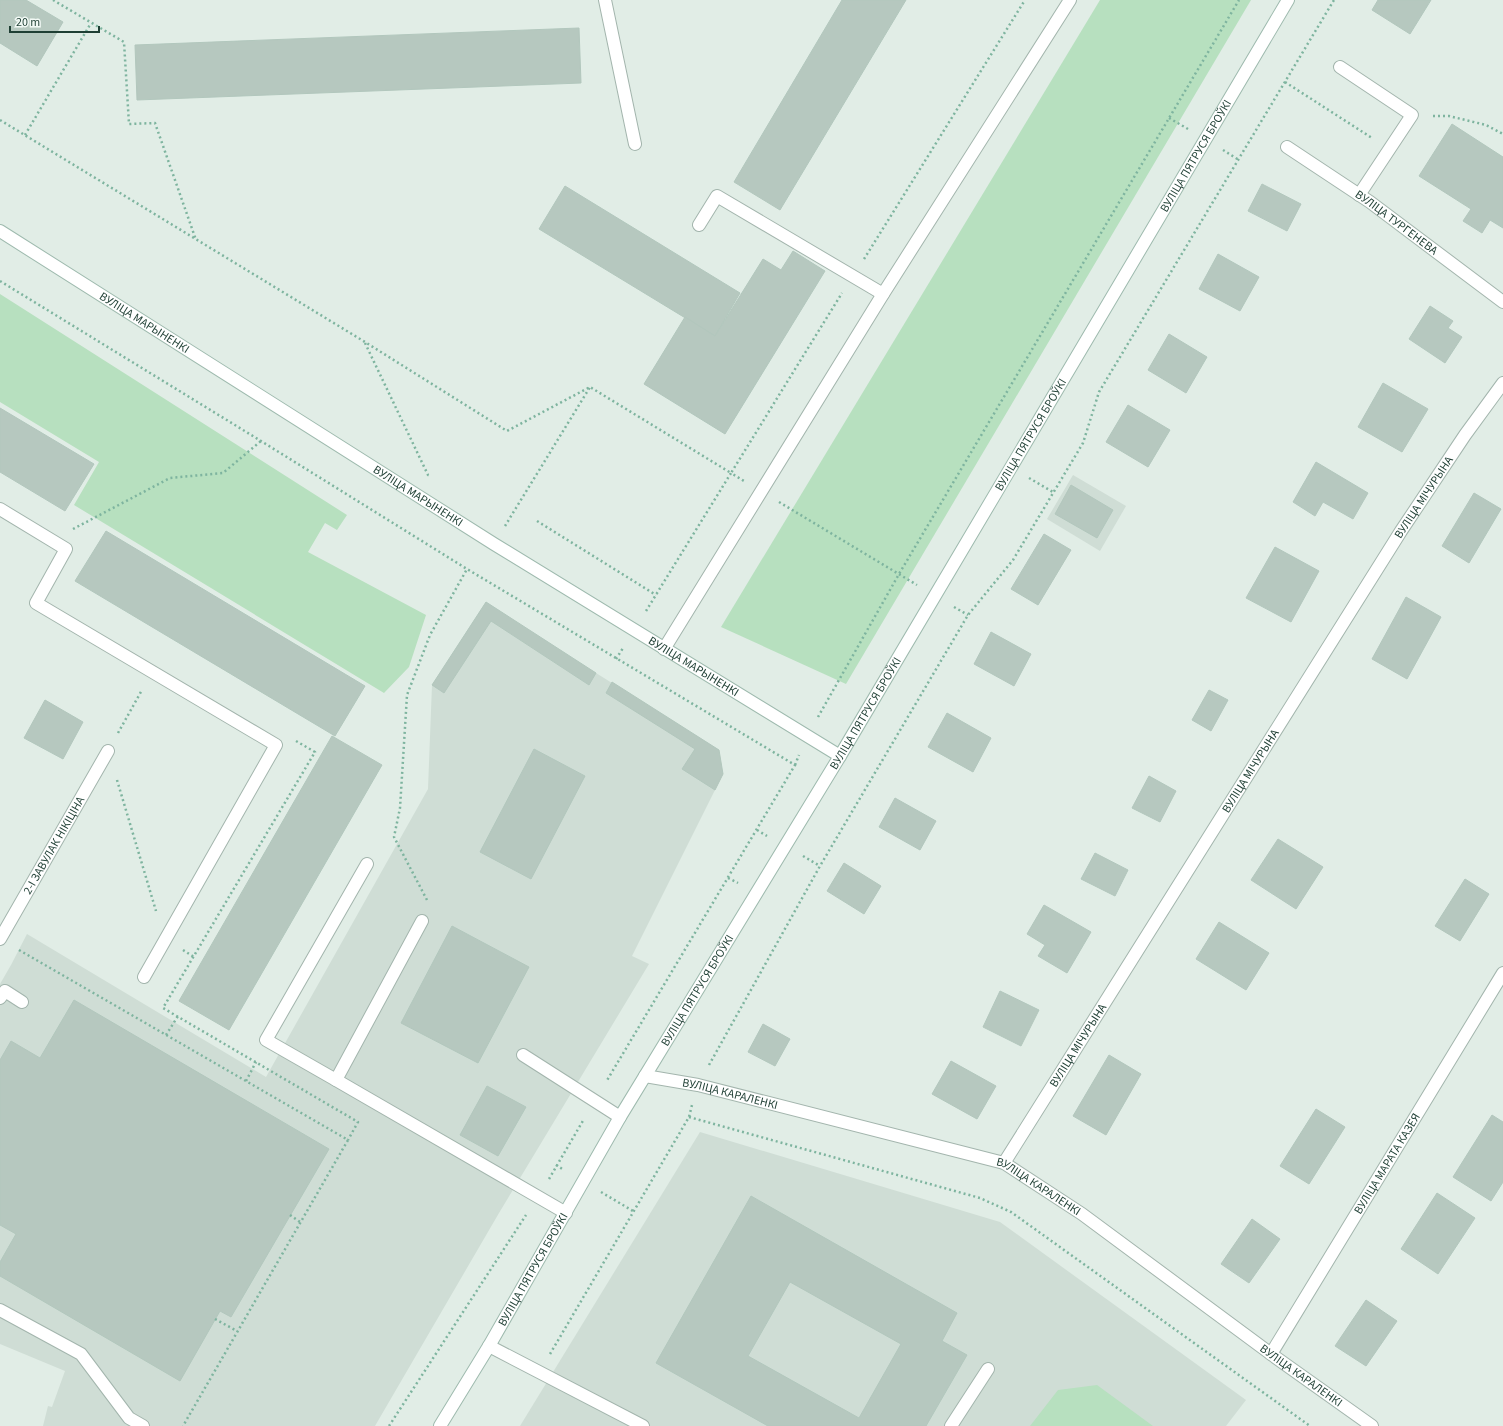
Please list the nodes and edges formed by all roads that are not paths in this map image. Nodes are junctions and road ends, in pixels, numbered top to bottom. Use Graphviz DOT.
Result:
graph roads {
  1 [pos="605,0"];
  2 [pos="1070,0"];
  3 [pos="1288,0"];
  4 [pos="1340,67"];
  5 [pos="635,144"];
  6 [pos="1287,147"];
  7 [pos="1359,195"];
  8 [pos="699,225"];
  9 [pos="0,231"];
  10 [pos="883,294"];
  11 [pos="1503,302"];
  12 [pos="1503,383"];
  13 [pos="0,510"];
  14 [pos="664,649"];
  15 [pos="108,751"];
  16 [pos="840,756"];
  17 [pos="367,864"];
  18 [pos="422,922"];
  19 [pos="0,939"];
  20 [pos="1503,973"];
  21 [pos="144,977"];
  22 [pos="0,998"];
  23 [pos="22,1002"];
  24 [pos="523,1055"];
  25 [pos="645,1076"];
  26 [pos="336,1080"];
  27 [pos="620,1117"];
  28 [pos="1004,1163"];
  29 [pos="566,1213"];
  30 [pos="0,1310"];
  31 [pos="489,1346"];
  32 [pos="1271,1354"];
  33 [pos="988,1369"];
  34 [pos="143,1426"];
  35 [pos="440,1426"];
  36 [pos="643,1426"];
  37 [pos="951,1426"];
  38 [pos="1372,1426"];
  1 -- 5 [label="street"];
  2 -- 10 [label="street"];
  3 -- 16 [label="street, ВУЛІЦА ПЯТРУСЯ БРОЎКІ"];
  4 -- 7 [label="street"];
  6 -- 7 [label="street, ВУЛІЦА ТУРГЕНЕВА"];
  7 -- 11 [label="street, ВУЛІЦА ТУРГЕНЕВА"];
  8 -- 10 [label="street"];
  9 -- 14 [label="street, ВУЛІЦА МАРЫНЕНКІ"];
  10 -- 14 [label="street"];
  12 -- 28 [label="street, ВУЛІЦА МІЧУРЫНА"];
  13 -- 21 [label="street"];
  14 -- 16 [label="street, ВУЛІЦА МАРЫНЕНКІ"];
  15 -- 19 [label="street, 2-І ЗАВУЛАК НІКІЦІНА"];
  16 -- 25 [label="street, ВУЛІЦА ПЯТРУСЯ БРОЎКІ"];
  17 -- 26 [label="street"];
  18 -- 26 [label="street"];
  20 -- 32 [label="street, ВУЛІЦА МАРАТА КАЗЕЯ"];
  22 -- 23 [label="street"];
  24 -- 27 [label="street"];
  25 -- 27 [label="street, ВУЛІЦА ПЯТРУСЯ БРОЎКІ"];
  25 -- 28 [label="street, ВУЛІЦА КАРАЛЕНКІ"];
  26 -- 29 [label="street"];
  27 -- 29 [label="street, ВУЛІЦА ПЯТРУСЯ БРОЎКІ"];
  28 -- 32 [label="street, ВУЛІЦА КАРАЛЕНКІ"];
  29 -- 31 [label="street, ВУЛІЦА ПЯТРУСЯ БРОЎКІ"];
  30 -- 34 [label="street"];
  31 -- 35 [label="street, ВУЛІЦА ПЯТРУСЯ БРОЎКІ"];
  31 -- 36 [label="street"];
  32 -- 38 [label="street, ВУЛІЦА КАРАЛЕНКІ"];
  33 -- 37 [label="street"];
}
